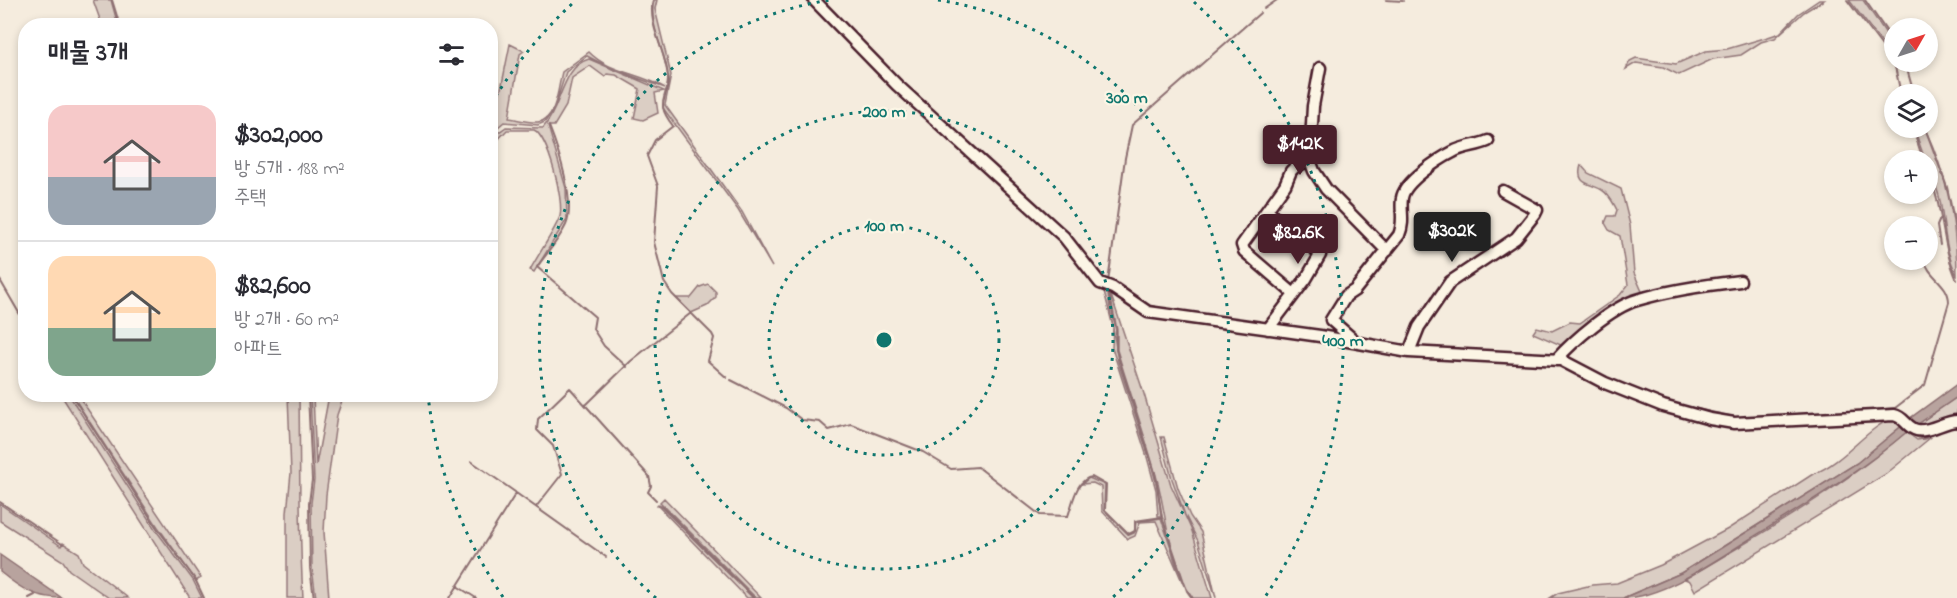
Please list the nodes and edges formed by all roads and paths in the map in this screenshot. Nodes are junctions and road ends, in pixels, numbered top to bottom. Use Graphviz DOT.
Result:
graph roads {
  1 [pos="814,0"];
  2 [pos="1320,68"];
  3 [pos="1488,141"];
  4 [pos="1310,160"];
  5 [pos="1503,191"];
  6 [pos="1268,211"];
  7 [pos="1387,251"];
  8 [pos="1740,280"];
  9 [pos="1294,294"];
  10 [pos="1268,330"];
  11 [pos="1357,343"];
  12 [pos="1409,352"];
  13 [pos="1556,360"];
  14 [pos="1957,421"];
  1 -- 10 [label="street"];
  2 -- 4 [label="street"];
  3 -- 7 [label="street"];
  4 -- 6 [label="street"];
  4 -- 7 [label="street"];
  5 -- 12 [label="street"];
  6 -- 9 [label="street"];
  6 -- 9 [label="street"];
  7 -- 11 [label="street"];
  8 -- 13 [label="street"];
  9 -- 10 [label="street"];
  10 -- 11 [label="street"];
  11 -- 12 [label="street"];
  12 -- 13 [label="street"];
  13 -- 14 [label="street"];
}
